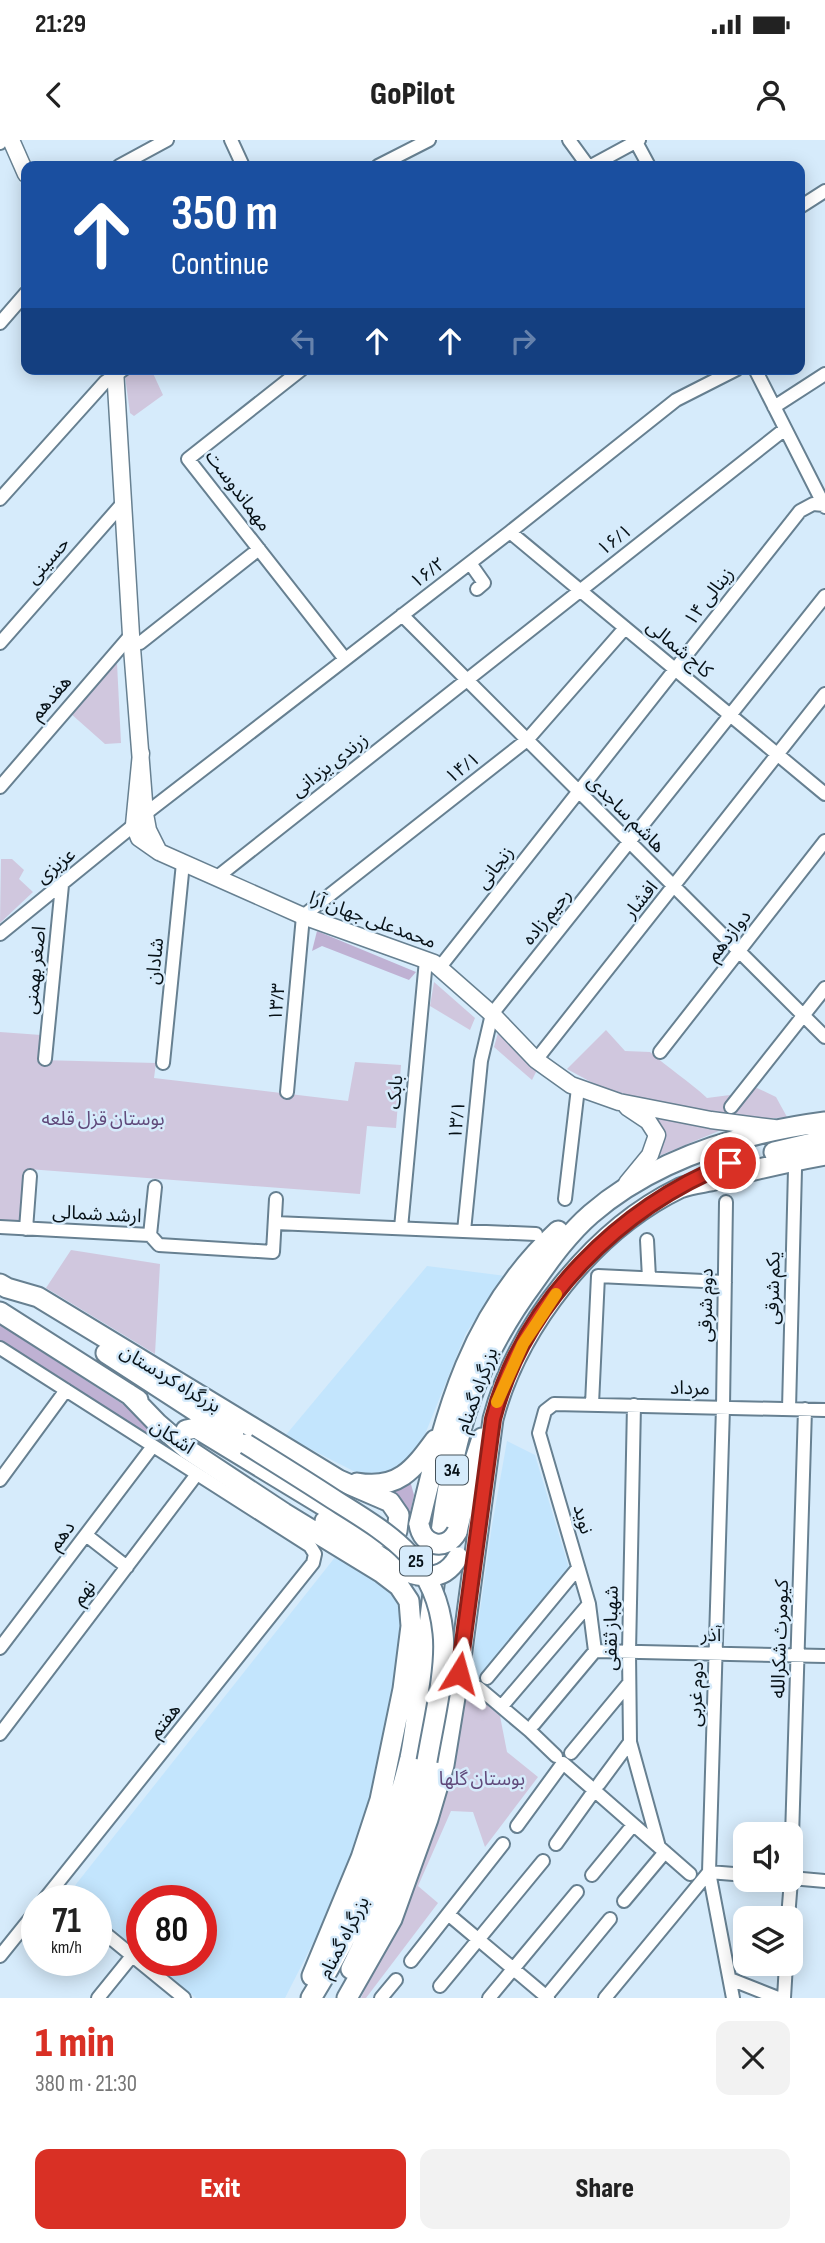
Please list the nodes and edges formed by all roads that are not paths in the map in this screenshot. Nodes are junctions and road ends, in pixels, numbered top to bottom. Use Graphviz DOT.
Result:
graph roads {
  1 [pos="11,140"];
  2 [pos="167,140"];
  3 [pos="230,140"];
  4 [pos="429,140"];
  5 [pos="569,140"];
  6 [pos="638,141"];
  7 [pos="128,161"];
  8 [pos="240,161"];
  9 [pos="388,161"];
  10 [pos="585,161"];
  11 [pos="599,161"];
  12 [pos="647,161"];
  13 [pos="21,163"];
  14 [pos="825,191"];
  15 [pos="805,204"];
  16 [pos="21,299"];
  17 [pos="0,323"];
  18 [pos="825,374"];
  19 [pos="114,375"];
  20 [pos="119,375"];
  21 [pos="294,375"];
  22 [pos="725,375"];
  23 [pos="758,375"];
  24 [pos="774,407"];
  25 [pos="785,429"];
  26 [pos="0,499"];
  27 [pos="123,503"];
  28 [pos="825,506"];
  29 [pos="510,532"];
  30 [pos="259,549"];
  31 [pos="470,563"];
  32 [pos="477,589"];
  33 [pos="580,591"];
  34 [pos="825,596"];
  35 [pos="402,615"];
  36 [pos="625,628"];
  37 [pos="135,639"];
  38 [pos="0,643"];
  39 [pos="345,659"];
  40 [pos="675,669"];
  41 [pos="467,680"];
  42 [pos="825,694"];
  43 [pos="730,715"];
  44 [pos="527,740"];
  45 [pos="778,754"];
  46 [pos="0,787"];
  47 [pos="578,791"];
  48 [pos="825,793"];
  49 [pos="139,819"];
  50 [pos="825,841"];
  51 [pos="630,842"];
  52 [pos="183,863"];
  53 [pos="215,878"];
  54 [pos="62,885"];
  55 [pos="674,887"];
  56 [pos="303,916"];
  57 [pos="0,934"];
  58 [pos="739,951"];
  59 [pos="433,963"];
  60 [pos="825,988"];
  61 [pos="492,1014"];
  62 [pos="803,1016"];
  63 [pos="825,1037"];
  64 [pos="660,1052"];
  65 [pos="45,1059"];
  66 [pos="536,1060"];
  67 [pos="163,1063"];
  68 [pos="578,1088"];
  69 [pos="287,1092"];
  70 [pos="619,1102"];
  71 [pos="731,1107"];
  72 [pos="825,1116"];
  73 [pos="825,1122"];
  74 [pos="801,1125"];
  75 [pos="777,1129"];
  76 [pos="825,1140"];
  77 [pos="825,1154"];
  78 [pos="795,1169"];
  79 [pos="30,1175"];
  80 [pos="155,1187"];
  81 [pos="682,1187"];
  82 [pos="615,1196"];
  83 [pos="276,1199"];
  84 [pos="565,1199"];
  85 [pos="726,1202"];
  86 [pos="590,1214"];
  87 [pos="275,1223"];
  88 [pos="0,1227"];
  89 [pos="401,1228"];
  90 [pos="26,1229"];
  91 [pos="464,1231"];
  92 [pos="536,1234"];
  93 [pos="150,1235"];
  94 [pos="647,1240"];
  95 [pos="649,1278"];
  96 [pos="725,1282"];
  97 [pos="3,1286"];
  98 [pos="0,1312"];
  99 [pos="0,1348"];
  100 [pos="66,1390"];
  101 [pos="130,1394"];
  102 [pos="554,1404"];
  103 [pos="592,1404"];
  104 [pos="634,1405"];
  105 [pos="723,1408"];
  106 [pos="789,1409"];
  107 [pos="805,1409"];
  108 [pos="825,1410"];
  109 [pos="493,1419"];
  110 [pos="186,1430"];
  111 [pos="441,1431"];
  112 [pos="153,1446"];
  113 [pos="197,1474"];
  114 [pos="0,1480"];
  115 [pos="339,1480"];
  116 [pos="86,1535"];
  117 [pos="313,1563"];
  118 [pos="127,1567"];
  119 [pos="578,1568"];
  120 [pos="589,1604"];
  121 [pos="0,1648"];
  122 [pos="595,1651"];
  123 [pos="629,1652"];
  124 [pos="715,1654"];
  125 [pos="798,1656"];
  126 [pos="825,1656"];
  127 [pos="629,1683"];
  128 [pos="502,1706"];
  129 [pos="534,1724"];
  130 [pos="0,1734"];
  131 [pos="630,1742"];
  132 [pos="563,1757"];
  133 [pos="597,1787"];
  134 [pos="793,1822"];
  135 [pos="633,1825"];
  136 [pos="517,1826"];
  137 [pos="503,1844"];
  138 [pos="556,1844"];
  139 [pos="662,1850"];
  140 [pos="543,1861"];
  141 [pos="709,1871"];
  142 [pos="690,1874"];
  143 [pos="733,1874"];
  144 [pos="592,1875"];
  145 [pos="803,1880"];
  146 [pos="825,1881"];
  147 [pos="57,1885"];
  148 [pos="577,1892"];
  149 [pos="624,1901"];
  150 [pos="448,1914"];
  151 [pos="610,1919"];
  152 [pos="21,1930"];
  153 [pos="112,1939"];
  154 [pos="479,1939"];
  155 [pos="126,1951"];
  156 [pos="0,1956"];
  157 [pos="411,1961"];
  158 [pos="126,1963"];
  159 [pos="513,1969"];
  160 [pos="157,1976"];
  161 [pos="785,1976"];
  162 [pos="730,1979"];
  163 [pos="396,1980"];
  164 [pos="440,1986"];
  165 [pos="547,1997"];
  166 [pos="98,1998"];
  167 [pos="184,1998"];
  168 [pos="304,1998"];
  169 [pos="311,1998"];
  170 [pos="336,1998"];
  171 [pos="347,1998"];
  172 [pos="381,1998"];
  173 [pos="489,1998"];
  174 [pos="605,1998"];
  175 [pos="733,1998"];
  176 [pos="777,1998"];
  177 [pos="784,1998"];
  1 -- 13 [label="main road"];
  2 -- 7 [label="street"];
  3 -- 8 [label="street"];
  4 -- 9 [label="street"];
  5 -- 10 [label="street"];
  6 -- 11 [label="street"];
  6 -- 12 [label="street"];
  14 -- 15 [label="street"];
  16 -- 17 [label="street"];
  18 -- 24 [label="street"];
  19 -- 26 [label="street"];
  20 -- 27 [label="main road"];
  21 -- 30 [label="street, مهماندوست"];
  22 -- 29 [label="street, ۱۶/۲"];
  23 -- 24 [label="street"];
  24 -- 25 [label="street"];
  25 -- 28 [label="street"];
  25 -- 33 [label="street, ۱۶/۱"];
  27 -- 37 [label="main road"];
  27 -- 38 [label="street, حسینی"];
  28 -- 40 [label="street, زینالی ۱۴"];
  29 -- 31 [label="street, ۱۶/۲"];
  29 -- 33 [label="street, کاج شمالی"];
  30 -- 37 [label="street, هفدهم"];
  30 -- 39 [label="street, مهماندوست"];
  31 -- 32 [label="street"];
  31 -- 35 [label="street, ۱۶/۲"];
  33 -- 36 [label="street, کاج شمالی"];
  33 -- 41 [label="street, ۱۶/۱"];
  34 -- 43 [label="street, رحیم زاده"];
  35 -- 39 [label="street, ۱۶/۲"];
  35 -- 41 [label="street, هاشم ساجدی"];
  36 -- 40 [label="street, کاج شمالی"];
  36 -- 44 [label="street, ۱۴/۱"];
  37 -- 46 [label="street, هفدهم"];
  37 -- 49 [label="main road"];
  39 -- 49 [label="street, ۱۶/۲"];
  40 -- 43 [label="street, کاج شمالی"];
  40 -- 47 [label="street, زینالی ۱۴"];
  41 -- 44 [label="street, هاشم ساجدی"];
  41 -- 53 [label="street, زرندی یزدانی"];
  42 -- 45 [label="street, افشار"];
  43 -- 45 [label="street, کاج شمالی"];
  43 -- 51 [label="street, رحیم زاده"];
  44 -- 47 [label="street, هاشم ساجدی"];
  44 -- 56 [label="street, ۱۴/۱"];
  45 -- 48 [label="street, کاج شمالی"];
  45 -- 55 [label="street, افشار"];
  47 -- 51 [label="street, هاشم ساجدی"];
  47 -- 59 [label="street, زنجانی"];
  49 -- 52 [label="main road, محمدعلی جهان آرا"];
  49 -- 54 [label="street, عزیزی"];
  50 -- 58 [label="street, دوازدهم"];
  51 -- 55 [label="street, هاشم ساجدی"];
  51 -- 61 [label="street, رحیم زاده"];
  52 -- 53 [label="main road, محمدعلی جهان آرا"];
  52 -- 67 [label="street, شادان"];
  53 -- 56 [label="main road, محمدعلی جهان آرا"];
  54 -- 57 [label="street, عزیزی"];
  54 -- 65 [label="street, اصغر بهمنی"];
  55 -- 58 [label="street, هاشم ساجدی"];
  55 -- 66 [label="street, افشار"];
  56 -- 59 [label="main road, محمدعلی جهان آرا"];
  56 -- 69 [label="street, ۱۳/۳"];
  58 -- 62 [label="street, هاشم ساجدی"];
  58 -- 64 [label="street, دوازدهم"];
  59 -- 61 [label="main road, محمدعلی جهان آرا"];
  59 -- 89 [label="street, بابک"];
  60 -- 62 [label="street"];
  61 -- 66 [label="main road, محمدعلی جهان آرا"];
  61 -- 91 [label="street, ۱۳/۱"];
  62 -- 63 [label="street, هاشم ساجدی"];
  62 -- 71 [label="street"];
  66 -- 68 [label="main road, محمدعلی جهان آرا"];
  68 -- 70 [label="main road, محمدعلی جهان آرا"];
  68 -- 84 [label="street"];
  70 -- 75 [label="main road"];
  70 -- 82 [label="main road"];
  72 -- 74 [label="main road"];
  73 -- 74 [label="highway, بزرگراه گمنام / 34"];
  74 -- 75 [label="highway, بزرگراه گمنام / 34"];
  75 -- 82 [label="highway, بزرگراه گمنام / 34"];
  76 -- 81 [label="highway"];
  77 -- 81 [label="highway, بزرگراه گمنام / 34"];
  78 -- 106 [label="street, یکم شرقی"];
  79 -- 90 [label="street"];
  80 -- 93 [label="street"];
  81 -- 109 [label="highway, بزرگراه گمنام / 34"];
  82 -- 86 [label="highway, بزرگراه گمنام / 34"];
  83 -- 87 [label="street"];
  85 -- 96 [label="street, دوم شرقی"];
  86 -- 111 [label="highway"];
  86 -- 169 [label="highway, بزرگراه گمنام / 34"];
  87 -- 89 [label="street"];
  87 -- 93 [label="street, ارشد شمالی"];
  88 -- 90 [label="street, ارشد شمالی"];
  89 -- 91 [label="street"];
  90 -- 93 [label="street, ارشد شمالی"];
  91 -- 92 [label="street"];
  94 -- 95 [label="street"];
  95 -- 96 [label="street"];
  95 -- 103 [label="street"];
  96 -- 105 [label="street, دوم شرقی"];
  97 -- 115 [label="highway, بزرگراه کردستان / 25"];
  97 -- 170 [label="highway, 25, bridge"];
  98 -- 101 [label="highway, بزرگراه کردستان / 25"];
  99 -- 100 [label="street, اشکان"];
  100 -- 112 [label="street, اشکان"];
  100 -- 114 [label="street"];
  101 -- 110 [label="highway, بزرگراه کردستان / 25"];
  101 -- 168 [label="highway"];
  102 -- 103 [label="street, مرداد"];
  102 -- 119 [label="street, نوید"];
  103 -- 104 [label="street, مرداد"];
  104 -- 105 [label="street, مرداد"];
  104 -- 123 [label="street, شهباز ثقفی"];
  105 -- 106 [label="street, مرداد"];
  105 -- 124 [label="street, دوم غربی"];
  106 -- 107 [label="street, مرداد"];
  107 -- 108 [label="street, مرداد"];
  107 -- 125 [label="street, کیومرث شکرالله"];
  109 -- 110 [label="highway, 25, bridge"];
  109 -- 111 [label="highway, bridge"];
  109 -- 171 [label="highway, بزرگراه گمنام / 34"];
  110 -- 115 [label="highway, بزرگراه کردستان"];
  111 -- 115 [label="highway"];
  112 -- 113 [label="street, اشکان"];
  112 -- 116 [label="street, دهم"];
  113 -- 117 [label="street, اشکان"];
  113 -- 118 [label="street, نهم"];
  116 -- 118 [label="street"];
  116 -- 121 [label="street, دهم"];
  117 -- 147 [label="street, هفتم"];
  118 -- 130 [label="street, نهم"];
  119 -- 120 [label="street, نوید"];
  119 -- 128 [label="street"];
  120 -- 122 [label="street, نوید"];
  120 -- 128 [label="street"];
  122 -- 123 [label="street, آذر"];
  122 -- 129 [label="street"];
  123 -- 124 [label="street, آذر"];
  123 -- 127 [label="street, شهباز ثقفی"];
  124 -- 125 [label="street, آذر"];
  124 -- 141 [label="street, دوم غربی"];
  125 -- 126 [label="street, آذر"];
  125 -- 134 [label="street, کیومرث شکرالله"];
  127 -- 131 [label="street, شهباز ثقفی"];
  127 -- 132 [label="street"];
  128 -- 132 [label="street"];
  131 -- 133 [label="street"];
  131 -- 139 [label="street, شهباز ثقفی"];
  132 -- 133 [label="street"];
  132 -- 136 [label="street"];
  133 -- 135 [label="street"];
  133 -- 138 [label="street"];
  135 -- 139 [label="street"];
  135 -- 144 [label="street"];
  137 -- 150 [label="street"];
  139 -- 142 [label="street"];
  139 -- 149 [label="street"];
  140 -- 154 [label="street"];
  141 -- 143 [label="street"];
  141 -- 162 [label="street, دوم غربی"];
  141 -- 174 [label="street"];
  145 -- 146 [label="street"];
  148 -- 159 [label="street"];
  150 -- 154 [label="street"];
  150 -- 157 [label="street"];
  151 -- 165 [label="street"];
  152 -- 156 [label="street"];
  153 -- 155 [label="street"];
  154 -- 159 [label="street"];
  154 -- 164 [label="street"];
  158 -- 166 [label="street"];
  159 -- 165 [label="street"];
  159 -- 173 [label="street"];
  160 -- 167 [label="street"];
  161 -- 177 [label="street"];
  162 -- 175 [label="street, دوم غربی"];
  162 -- 176 [label="street"];
  163 -- 172 [label="street"];
}
